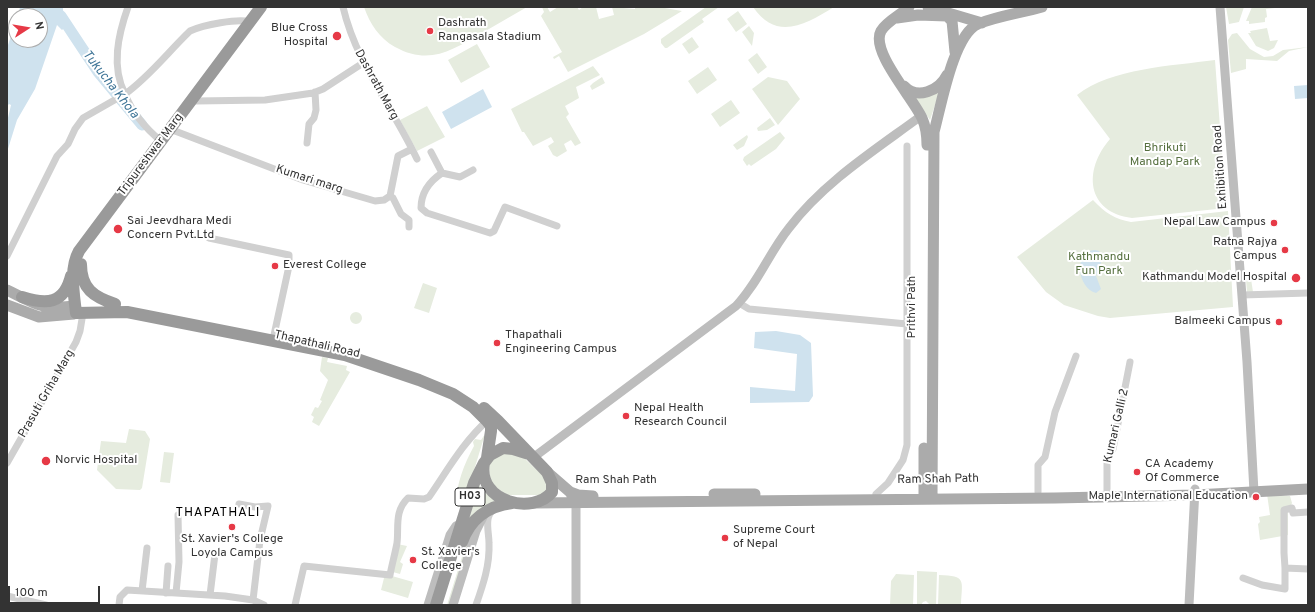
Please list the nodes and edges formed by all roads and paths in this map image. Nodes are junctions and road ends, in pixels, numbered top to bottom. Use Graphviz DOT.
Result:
graph roads {
  1 [pos="128,7"];
  2 [pos="261,7"];
  3 [pos="268,7"];
  4 [pos="343,7"];
  5 [pos="909,7"];
  6 [pos="928,7"];
  7 [pos="1042,7"];
  8 [pos="1220,7"];
  9 [pos="896,18"];
  10 [pos="253,23"];
  11 [pos="982,23"];
  12 [pos="956,55"];
  13 [pos="363,63"];
  14 [pos="952,68"];
  15 [pos="900,82"];
  16 [pos="315,92"];
  17 [pos="123,95"];
  18 [pos="196,101"];
  19 [pos="921,116"];
  20 [pos="175,131"];
  21 [pos="160,141"];
  22 [pos="307,143"];
  23 [pos="907,146"];
  24 [pos="412,148"];
  25 [pos="431,152"];
  26 [pos="417,159"];
  27 [pos="473,170"];
  28 [pos="442,173"];
  29 [pos="930,175"];
  30 [pos="390,196"];
  31 [pos="557,226"];
  32 [pos="410,227"];
  33 [pos="209,238"];
  34 [pos="7,256"];
  35 [pos="78,264"];
  36 [pos="9,290"];
  37 [pos="1308,293"];
  38 [pos="1242,295"];
  39 [pos="22,297"];
  40 [pos="737,304"];
  41 [pos="7,305"];
  42 [pos="115,307"];
  43 [pos="79,312"];
  44 [pos="907,326"];
  45 [pos="274,335"];
  46 [pos="1076,356"];
  47 [pos="1130,362"];
  48 [pos="493,421"];
  49 [pos="532,456"];
  50 [pos="489,458"];
  51 [pos="7,464"];
  52 [pos="547,472"];
  53 [pos="1308,482"];
  54 [pos="1253,489"];
  55 [pos="1308,489"];
  56 [pos="1107,491"];
  57 [pos="570,492"];
  58 [pos="1038,492"];
  59 [pos="1195,492"];
  60 [pos="876,494"];
  61 [pos="928,496"];
  62 [pos="520,503"];
  63 [pos="572,503"];
  64 [pos="239,504"];
  65 [pos="493,508"];
  66 [pos="1308,512"];
  67 [pos="178,515"];
  68 [pos="460,528"];
  69 [pos="147,548"];
  70 [pos="215,554"];
  71 [pos="168,566"];
  72 [pos="1285,568"];
  73 [pos="1308,569"];
  74 [pos="1243,578"];
  75 [pos="142,591"];
  76 [pos="166,593"];
  77 [pos="176,593"];
  78 [pos="210,595"];
  79 [pos="7,596"];
  80 [pos="253,600"];
  81 [pos="46,605"];
  82 [pos="119,605"];
  83 [pos="264,605"];
  84 [pos="295,605"];
  85 [pos="428,605"];
  86 [pos="436,605"];
  87 [pos="443,605"];
  88 [pos="453,605"];
  89 [pos="476,605"];
  90 [pos="576,605"];
  91 [pos="1189,605"];
  1 -- 17 [label="street"];
  2 -- 10 [label="highway, Tripureshwar Marg"];
  3 -- 10 [label="highway, Tripureshwar Marg"];
  4 -- 13 [label="street, Dashrath Marg"];
  5 -- 9 [label="main road"];
  6 -- 11 [label="main road"];
  7 -- 11 [label="main road"];
  8 -- 38 [label="main road, Exhibition Road"];
  9 -- 12 [label="main road"];
  9 -- 15 [label="main road"];
  10 -- 17 [label="street"];
  10 -- 18 [label="highway, Tripureshwar Marg"];
  10 -- 21 [label="highway, Tripureshwar Marg"];
  11 -- 12 [label="main road"];
  12 -- 14 [label="main road"];
  13 -- 16 [label="street"];
  13 -- 24 [label="street, Dashrath Marg"];
  14 -- 15 [label="main road"];
  14 -- 29 [label="main road"];
  15 -- 19 [label="main road, Prithvi Path"];
  16 -- 18 [label="street"];
  16 -- 22 [label="street"];
  17 -- 21 [label="street"];
  17 -- 34 [label="street"];
  18 -- 20 [label="highway, Tripureshwar Marg"];
  19 -- 29 [label="main road, Prithvi Path"];
  19 -- 40 [label="main road"];
  20 -- 30 [label="street, Kumari marg"];
  20 -- 35 [label="highway, Tripureshwar Marg"];
  21 -- 35 [label="highway, Tripureshwar Marg"];
  23 -- 44 [label="street"];
  24 -- 26 [label="street, Dashrath Marg"];
  24 -- 30 [label="street"];
  25 -- 28 [label="street"];
  27 -- 28 [label="street"];
  28 -- 31 [label="street"];
  29 -- 61 [label="main road, Prithvi Path"];
  30 -- 32 [label="street"];
  33 -- 45 [label="street"];
  35 -- 39 [label="highway"];
  35 -- 42 [label="highway"];
  35 -- 43 [label="highway, Tripureshwar Marg"];
  36 -- 39 [label="main road"];
  37 -- 38 [label="street"];
  38 -- 54 [label="main road, Exhibition Road"];
  39 -- 43 [label="main road"];
  40 -- 44 [label="street"];
  40 -- 49 [label="main road"];
  41 -- 43 [label="main road"];
  42 -- 43 [label="highway, Thapathali Road"];
  42 -- 45 [label="highway, Thapathali Road"];
  42 -- 48 [label="highway, Thapathali Road"];
  43 -- 51 [label="street, Prasuti Griha Marg"];
  44 -- 60 [label="street"];
  45 -- 48 [label="highway, Thapathali Road"];
  46 -- 58 [label="street"];
  47 -- 56 [label="street, Kumari Galli 2"];
  48 -- 49 [label="highway, Thapathali Road"];
  48 -- 50 [label="highway"];
  48 -- 84 [label="street"];
  49 -- 50 [label="highway"];
  49 -- 52 [label="highway"];
  50 -- 62 [label="highway"];
  50 -- 68 [label="highway, H03"];
  52 -- 57 [label="main road"];
  52 -- 62 [label="highway"];
  53 -- 54 [label="main road"];
  54 -- 55 [label="main road"];
  54 -- 59 [label="main road, Ram Shah Path"];
  56 -- 58 [label="main road, Ram Shah Path"];
  56 -- 59 [label="main road, Ram Shah Path"];
  57 -- 60 [label="main road, Ram Shah Path"];
  57 -- 63 [label="main road, Ram Shah Path"];
  58 -- 61 [label="main road, Ram Shah Path"];
  59 -- 61 [label="main road, Ram Shah Path"];
  59 -- 91 [label="main road"];
  60 -- 61 [label="main road, Ram Shah Path"];
  61 -- 63 [label="main road, Ram Shah Path"];
  62 -- 63 [label="main road"];
  62 -- 65 [label="highway, H03"];
  63 -- 90 [label="main road"];
  64 -- 80 [label="street"];
  65 -- 87 [label="highway, H03"];
  65 -- 88 [label="main road"];
  65 -- 89 [label="street"];
  66 -- 72 [label="street"];
  67 -- 77 [label="street"];
  68 -- 85 [label="main road"];
  68 -- 86 [label="highway"];
  69 -- 75 [label="street"];
  70 -- 78 [label="street"];
  71 -- 76 [label="street"];
  72 -- 73 [label="street"];
  72 -- 74 [label="street"];
  75 -- 76 [label="street"];
  75 -- 82 [label="street"];
  76 -- 77 [label="street"];
  77 -- 78 [label="street"];
  78 -- 80 [label="street"];
  79 -- 81 [label="street"];
  80 -- 83 [label="street"];
}
